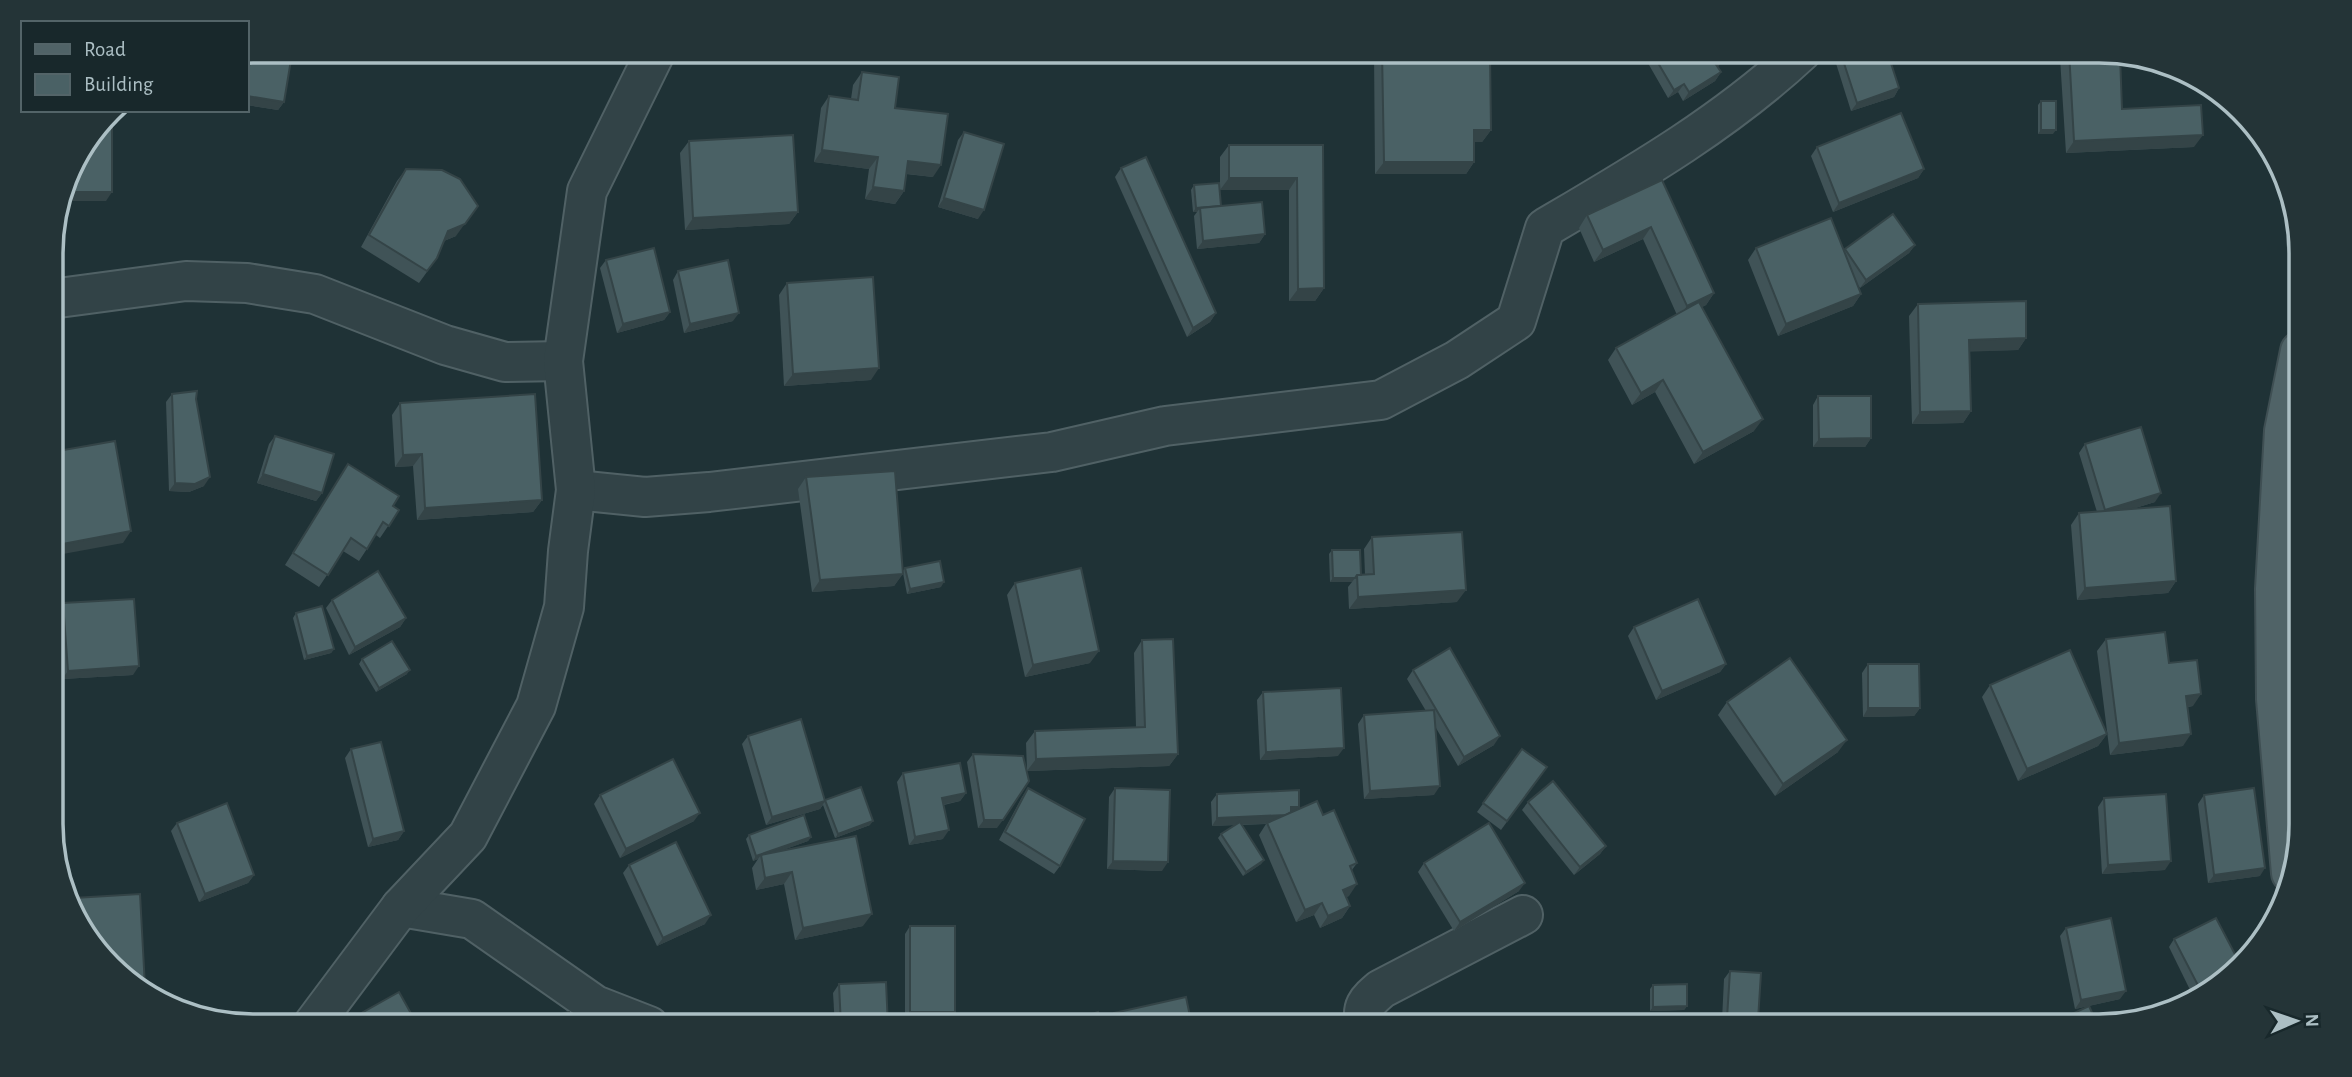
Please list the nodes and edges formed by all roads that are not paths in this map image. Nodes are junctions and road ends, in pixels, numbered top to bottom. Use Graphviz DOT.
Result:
graph roads {
  1 [pos="650,63"];
  2 [pos="1789,63"];
  3 [pos="63,297"];
  4 [pos="563,361"];
  5 [pos="2289,459"];
  6 [pos="576,490"];
  7 [pos="2288,830"];
  8 [pos="401,907"];
  9 [pos="1522,915"];
  10 [pos="321,1014"];
  11 [pos="618,1014"];
  12 [pos="1362,1014"];
  1 -- 4 [label="street"];
  2 -- 6 [label="street"];
  3 -- 4 [label="street"];
  4 -- 6 [label="street"];
  5 -- 7 [label="main road"];
  6 -- 8 [label="street"];
  8 -- 10 [label="street"];
  8 -- 11 [label="street"];
  9 -- 12 [label="street"];
}
